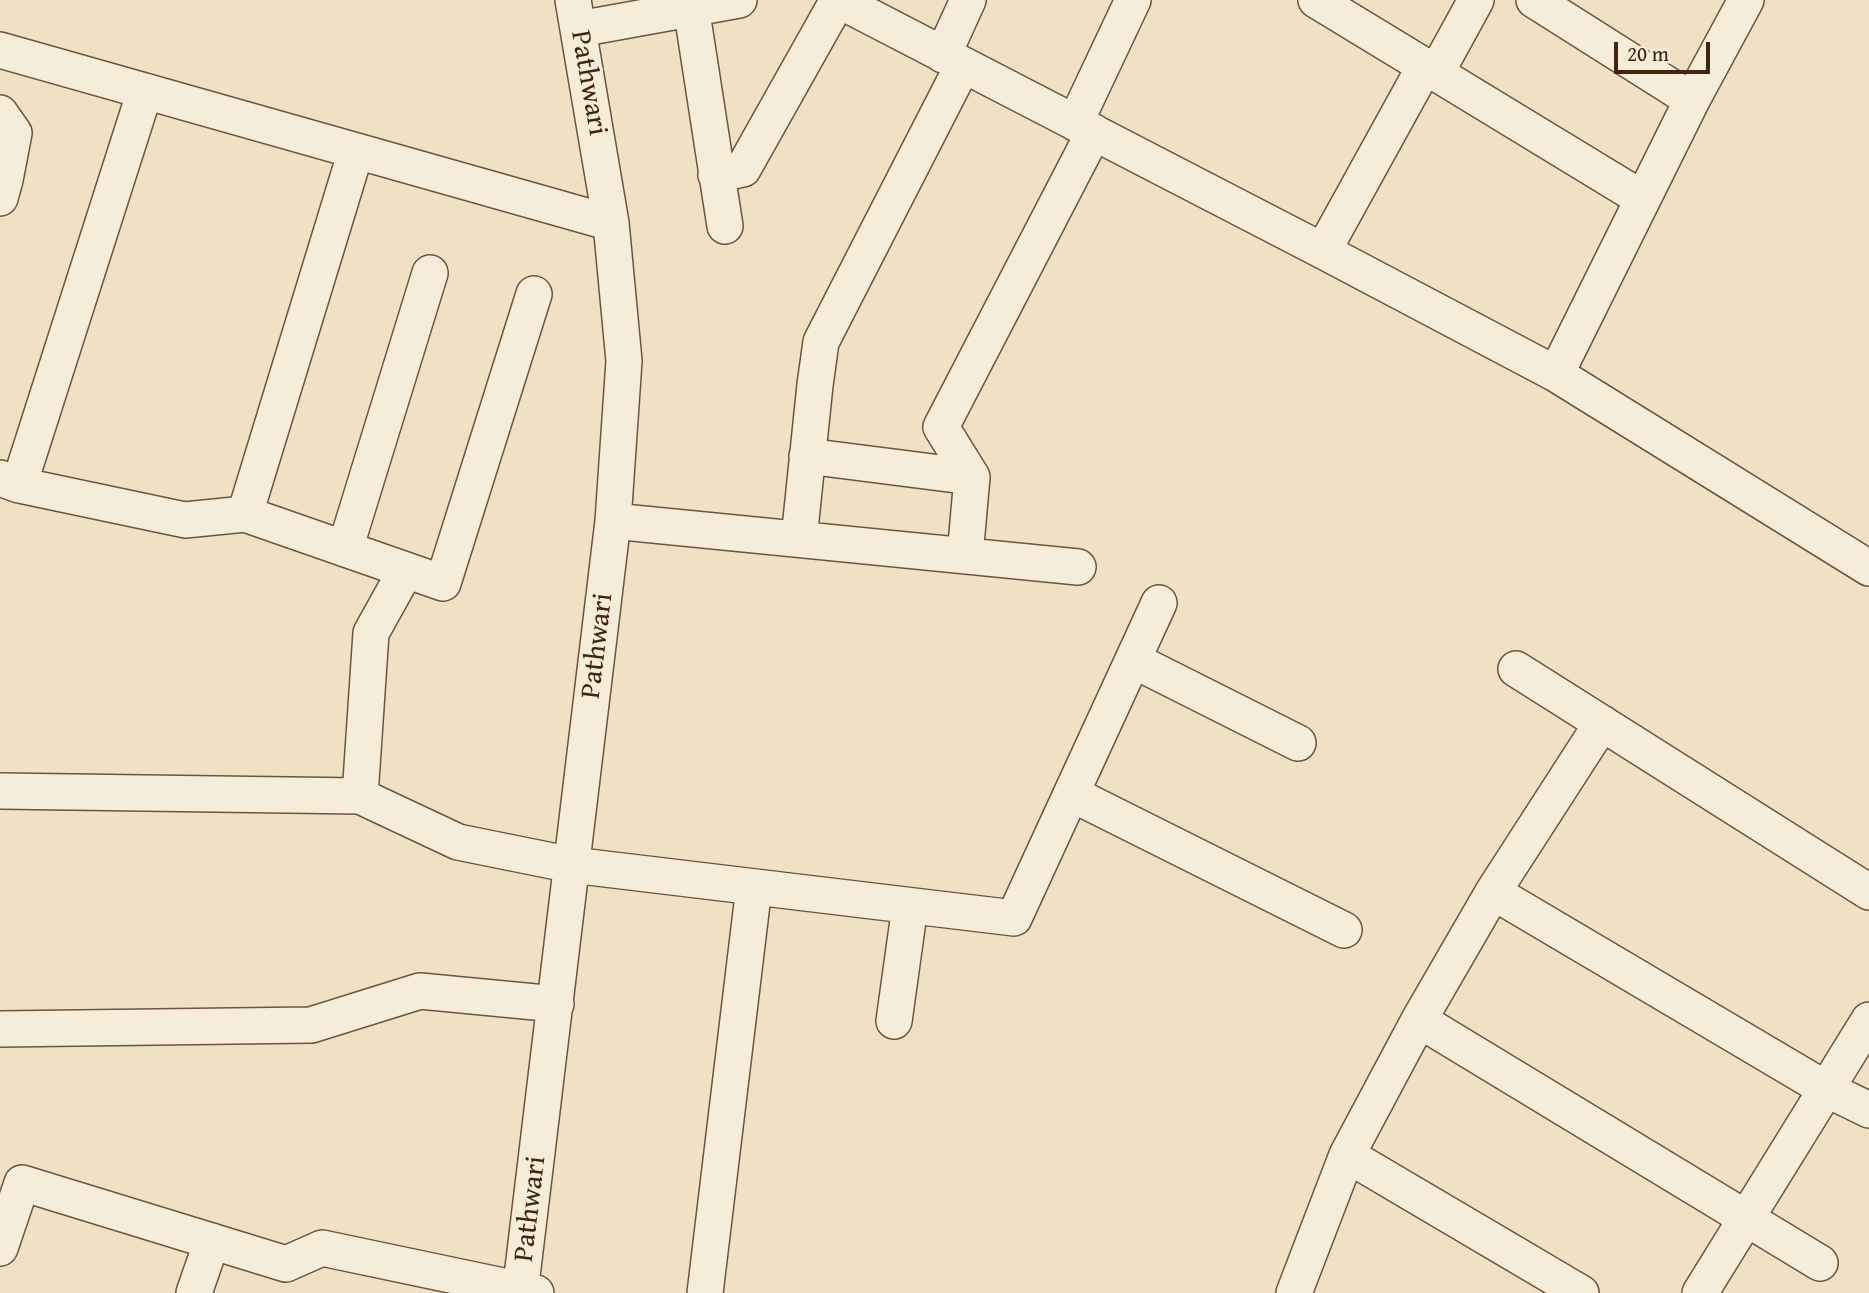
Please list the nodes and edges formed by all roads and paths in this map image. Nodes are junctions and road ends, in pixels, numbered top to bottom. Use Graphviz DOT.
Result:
graph roads {
  1 [pos="739,0"];
  2 [pos="838,0"];
  3 [pos="968,0"];
  4 [pos="1133,0"];
  5 [pos="1316,0"];
  6 [pos="1476,0"];
  7 [pos="1534,0"];
  8 [pos="1746,0"];
  9 [pos="690,4"];
  10 [pos="576,15"];
  11 [pos="0,50"];
  12 [pos="953,60"];
  13 [pos="1431,70"];
  14 [pos="145,91"];
  15 [pos="1692,100"];
  16 [pos="0,113"];
  17 [pos="1085,128"];
  18 [pos="356,151"];
  19 [pos="716,175"];
  20 [pos="0,198"];
  21 [pos="1643,199"];
  22 [pos="611,223"];
  23 [pos="725,226"];
  24 [pos="1323,251"];
  25 [pos="430,273"];
  26 [pos="534,294"];
  27 [pos="1556,374"];
  28 [pos="807,456"];
  29 [pos="972,477"];
  30 [pos="10,482"];
  31 [pos="245,514"];
  32 [pos="612,521"];
  33 [pos="799,540"];
  34 [pos="345,549"];
  35 [pos="965,556"];
  36 [pos="1078,567"];
  37 [pos="1869,568"];
  38 [pos="406,570"];
  39 [pos="1159,603"];
  40 [pos="1133,660"];
  41 [pos="1516,668"];
  42 [pos="1602,723"];
  43 [pos="1298,743"];
  44 [pos="0,791"];
  45 [pos="1072,793"];
  46 [pos="360,796"];
  47 [pos="572,865"];
  48 [pos="754,887"];
  49 [pos="1493,892"];
  50 [pos="1869,892"];
  51 [pos="910,906"];
  52 [pos="1344,930"];
  53 [pos="556,1004"];
  54 [pos="1419,1020"];
  55 [pos="1869,1020"];
  56 [pos="894,1021"];
  57 [pos="0,1029"];
  58 [pos="1826,1089"];
  59 [pos="1869,1110"];
  60 [pos="1347,1155"];
  61 [pos="1747,1218"];
  62 [pos="212,1241"];
  63 [pos="0,1248"];
  64 [pos="1820,1263"];
  65 [pos="392,1278"];
  66 [pos="526,1292"];
  67 [pos="194,1293"];
  68 [pos="705,1293"];
  69 [pos="1294,1293"];
  70 [pos="1581,1293"];
  71 [pos="1700,1293"];
  1 -- 9 [label="street"];
  2 -- 12 [label="street"];
  2 -- 19 [label="street"];
  3 -- 12 [label="street"];
  4 -- 17 [label="street"];
  5 -- 13 [label="street"];
  6 -- 13 [label="street"];
  7 -- 15 [label="street"];
  8 -- 15 [label="street"];
  9 -- 10 [label="street"];
  9 -- 19 [label="street"];
  10 -- 22 [label="street, Pathwari"];
  11 -- 14 [label="street"];
  12 -- 17 [label="street"];
  12 -- 28 [label="street"];
  13 -- 21 [label="street"];
  13 -- 24 [label="street"];
  14 -- 18 [label="street"];
  14 -- 30 [label="street"];
  15 -- 21 [label="street"];
  16 -- 20 [label="street"];
  17 -- 24 [label="street"];
  17 -- 29 [label="street"];
  18 -- 22 [label="street"];
  18 -- 31 [label="street"];
  19 -- 23 [label="street"];
  21 -- 27 [label="street"];
  22 -- 32 [label="street, Pathwari"];
  24 -- 27 [label="street"];
  25 -- 34 [label="street"];
  26 -- 38 [label="street"];
  27 -- 37 [label="street"];
  28 -- 29 [label="street"];
  28 -- 33 [label="street"];
  29 -- 35 [label="street"];
  30 -- 31 [label="street"];
  31 -- 34 [label="street"];
  32 -- 33 [label="street"];
  32 -- 47 [label="street, Pathwari"];
  33 -- 35 [label="street"];
  34 -- 38 [label="street"];
  35 -- 36 [label="street"];
  38 -- 46 [label="street"];
  39 -- 40 [label="street"];
  40 -- 43 [label="street"];
  40 -- 45 [label="street"];
  41 -- 42 [label="street"];
  42 -- 49 [label="street"];
  42 -- 50 [label="street"];
  44 -- 46 [label="street"];
  45 -- 51 [label="street"];
  45 -- 52 [label="street"];
  46 -- 47 [label="street"];
  47 -- 48 [label="street"];
  47 -- 53 [label="street, Pathwari"];
  48 -- 51 [label="street"];
  48 -- 68 [label="street"];
  49 -- 54 [label="street"];
  49 -- 58 [label="street"];
  51 -- 56 [label="street"];
  53 -- 57 [label="street"];
  53 -- 66 [label="street, Pathwari"];
  54 -- 60 [label="street"];
  54 -- 61 [label="street"];
  55 -- 58 [label="street"];
  58 -- 59 [label="street"];
  58 -- 61 [label="street"];
  60 -- 69 [label="street"];
  60 -- 70 [label="street"];
  61 -- 64 [label="street"];
  61 -- 71 [label="street"];
  62 -- 63 [label="street"];
  62 -- 65 [label="street"];
  62 -- 67 [label="street"];
  65 -- 66 [label="street"];
}
